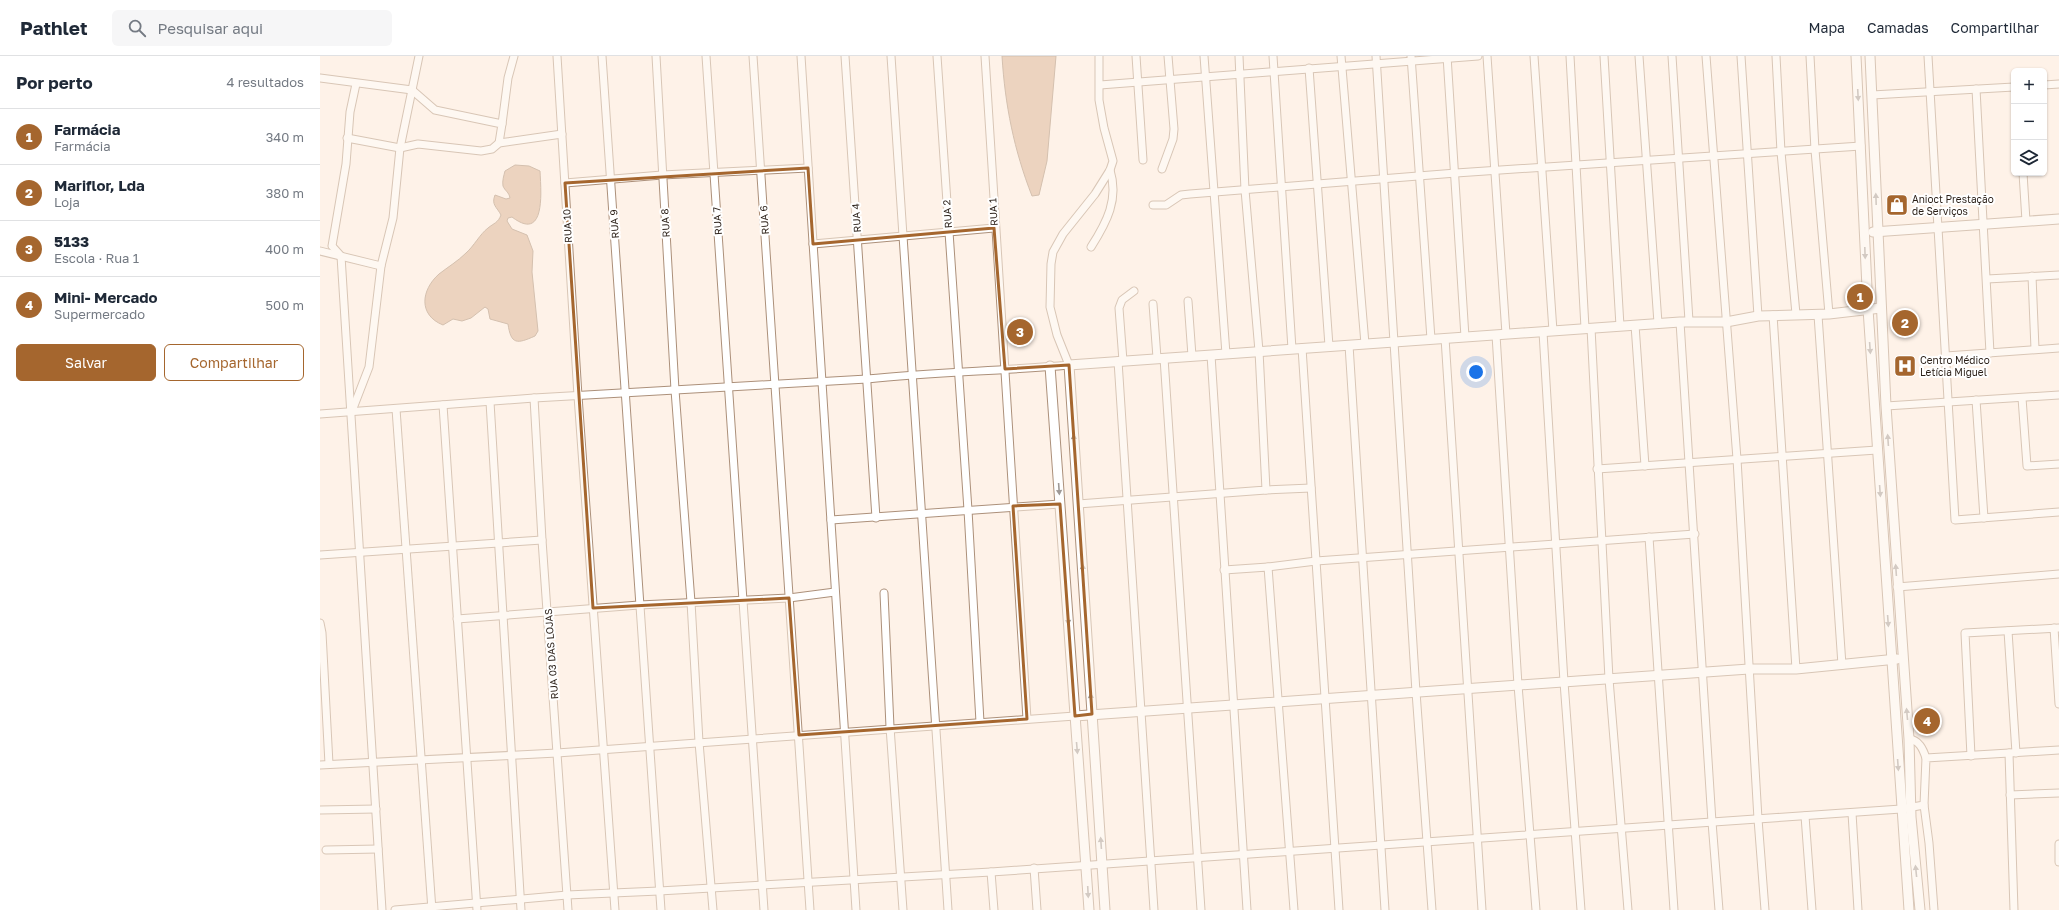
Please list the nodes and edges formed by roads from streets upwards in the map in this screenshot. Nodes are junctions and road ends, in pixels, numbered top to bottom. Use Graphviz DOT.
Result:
graph roads {
  1 [pos="419,56"];
  2 [pos="514,56"];
  3 [pos="557,56"];
  4 [pos="602,56"];
  5 [pos="656,56"];
  6 [pos="706,56"];
  7 [pos="753,56"];
  8 [pos="801,56"];
  9 [pos="845,56"];
  10 [pos="891,56"];
  11 [pos="937,56"];
  12 [pos="985,56"];
  13 [pos="1099,56"];
  14 [pos="1136,56"];
  15 [pos="1168,56"];
  16 [pos="1204,56"];
  17 [pos="1239,56"];
  18 [pos="1273,56"];
  19 [pos="1342,56"];
  20 [pos="1478,56"];
  21 [pos="1487,56"];
  22 [pos="1534,56"];
  23 [pos="1570,56"];
  24 [pos="1604,56"];
  25 [pos="1639,56"];
  26 [pos="1672,56"];
  27 [pos="1706,56"];
  28 [pos="1741,56"];
  29 [pos="1776,56"];
  30 [pos="1810,56"];
  31 [pos="1856,56"];
  32 [pos="1870,56"];
  33 [pos="1928,56"];
  34 [pos="1447,57"];
  35 [pos="1411,59"];
  36 [pos="1377,60"];
  37 [pos="1342,66"];
  38 [pos="1309,68"];
  39 [pos="1274,72"];
  40 [pos="1240,75"];
  41 [pos="1205,77"];
  42 [pos="320,78"];
  43 [pos="1170,78"];
  44 [pos="1137,82"];
  45 [pos="356,84"];
  46 [pos="2059,84"];
  47 [pos="1100,85"];
  48 [pos="2047,85"];
  49 [pos="2011,87"];
  50 [pos="1976,89"];
  51 [pos="412,90"];
  52 [pos="1931,92"];
  53 [pos="1872,95"];
  54 [pos="502,124"];
  55 [pos="562,134"];
  56 [pos="347,138"];
  57 [pos="499,143"];
  58 [pos="1860,146"];
  59 [pos="400,148"];
  60 [pos="1815,150"];
  61 [pos="1781,152"];
  62 [pos="1747,154"];
  63 [pos="1713,156"];
  64 [pos="1678,158"];
  65 [pos="1143,160"];
  66 [pos="1646,161"];
  67 [pos="1612,163"];
  68 [pos="1576,165"];
  69 [pos="808,168"];
  70 [pos="1540,168"];
  71 [pos="1162,169"];
  72 [pos="1110,170"];
  73 [pos="1496,170"];
  74 [pos="761,171"];
  75 [pos="1456,173"];
  76 [pos="714,174"];
  77 [pos="662,175"];
  78 [pos="1418,176"];
  79 [pos="2023,176"];
  80 [pos="610,179"];
  81 [pos="1384,179"];
  82 [pos="1352,182"];
  83 [pos="565,183"];
  84 [pos="1316,184"];
  85 [pos="1281,188"];
  86 [pos="1245,190"];
  87 [pos="1213,192"];
  88 [pos="1153,205"];
  89 [pos="2059,219"];
  90 [pos="2026,221"];
  91 [pos="1984,225"];
  92 [pos="1939,227"];
  93 [pos="994,228"];
  94 [pos="1878,231"];
  95 [pos="948,232"];
  96 [pos="1864,233"];
  97 [pos="903,235"];
  98 [pos="857,240"];
  99 [pos="813,244"];
  100 [pos="1091,246"];
  101 [pos="320,251"];
  102 [pos="342,256"];
  103 [pos="381,266"];
  104 [pos="2059,275"];
  105 [pos="2032,276"];
  106 [pos="1987,279"];
  107 [pos="1134,291"];
  108 [pos="1188,301"];
  109 [pos="1153,304"];
  110 [pos="1881,308"];
  111 [pos="1868,309"];
  112 [pos="1796,314"];
  113 [pos="1829,314"];
  114 [pos="1773,315"];
  115 [pos="1818,315"];
  116 [pos="1758,316"];
  117 [pos="1684,322"];
  118 [pos="1726,322"];
  119 [pos="1658,324"];
  120 [pos="1635,325"];
  121 [pos="1620,326"];
  122 [pos="1588,328"];
  123 [pos="1553,331"];
  124 [pos="1543,332"];
  125 [pos="1506,334"];
  126 [pos="1496,335"];
  127 [pos="1465,337"];
  128 [pos="1445,338"];
  129 [pos="1431,339"];
  130 [pos="1395,342"];
  131 [pos="1365,344"];
  132 [pos="1349,345"];
  133 [pos="1329,346"];
  134 [pos="1302,348"];
  135 [pos="2059,348"];
  136 [pos="1292,349"];
  137 [pos="2035,349"];
  138 [pos="1260,351"];
  139 [pos="1990,353"];
  140 [pos="1226,354"];
  141 [pos="1210,355"];
  142 [pos="1192,356"];
  143 [pos="1946,356"];
  144 [pos="1161,358"];
  145 [pos="1121,361"];
  146 [pos="1069,365"];
  147 [pos="1050,366"];
  148 [pos="1005,369"];
  149 [pos="958,373"];
  150 [pos="911,374"];
  151 [pos="867,379"];
  152 [pos="821,381"];
  153 [pos="774,384"];
  154 [pos="728,386"];
  155 [pos="674,390"];
  156 [pos="626,393"];
  157 [pos="2059,395"];
  158 [pos="578,396"];
  159 [pos="534,398"];
  160 [pos="2022,398"];
  161 [pos="1976,400"];
  162 [pos="490,402"];
  163 [pos="1948,402"];
  164 [pos="443,405"];
  165 [pos="1886,406"];
  166 [pos="396,409"];
  167 [pos="351,413"];
  168 [pos="320,414"];
  169 [pos="1877,450"];
  170 [pos="1828,453"];
  171 [pos="1782,456"];
  172 [pos="1737,459"];
  173 [pos="1689,463"];
  174 [pos="2059,464"];
  175 [pos="1645,466"];
  176 [pos="1597,469"];
  177 [pos="1311,488"];
  178 [pos="1266,490"];
  179 [pos="1219,494"];
  180 [pos="1173,497"];
  181 [pos="1128,501"];
  182 [pos="1060,504"];
  183 [pos="1078,504"];
  184 [pos="1013,506"];
  185 [pos="968,510"];
  186 [pos="2059,512"];
  187 [pos="921,514"];
  188 [pos="876,518"];
  189 [pos="1984,518"];
  190 [pos="831,520"];
  191 [pos="1695,534"];
  192 [pos="1649,537"];
  193 [pos="542,540"];
  194 [pos="1601,541"];
  195 [pos="498,544"];
  196 [pos="1556,544"];
  197 [pos="452,546"];
  198 [pos="405,548"];
  199 [pos="1510,548"];
  200 [pos="360,551"];
  201 [pos="1459,552"];
  202 [pos="320,554"];
  203 [pos="1408,556"];
  204 [pos="1362,558"];
  205 [pos="1316,561"];
  206 [pos="1268,567"];
  207 [pos="1224,570"];
  208 [pos="2059,574"];
  209 [pos="1897,587"];
  210 [pos="834,592"];
  211 [pos="884,593"];
  212 [pos="789,598"];
  213 [pos="742,600"];
  214 [pos="691,602"];
  215 [pos="639,605"];
  216 [pos="593,608"];
  217 [pos="548,612"];
  218 [pos="502,616"];
  219 [pos="457,619"];
  220 [pos="320,623"];
  221 [pos="2056,628"];
  222 [pos="2008,631"];
  223 [pos="1902,659"];
  224 [pos="1891,660"];
  225 [pos="1842,665"];
  226 [pos="1749,669"];
  227 [pos="1796,669"];
  228 [pos="1703,672"];
  229 [pos="1657,676"];
  230 [pos="1609,679"];
  231 [pos="1564,682"];
  232 [pos="1518,685"];
  233 [pos="1468,689"];
  234 [pos="1416,692"];
  235 [pos="1370,695"];
  236 [pos="1325,698"];
  237 [pos="1278,702"];
  238 [pos="2059,704"];
  239 [pos="1233,705"];
  240 [pos="1186,708"];
  241 [pos="1142,711"];
  242 [pos="1092,714"];
  243 [pos="1075,716"];
  244 [pos="1027,719"];
  245 [pos="980,722"];
  246 [pos="935,725"];
  247 [pos="890,728"];
  248 [pos="844,732"];
  249 [pos="800,735"];
  250 [pos="751,738"];
  251 [pos="1909,739"];
  252 [pos="699,742"];
  253 [pos="649,745"];
  254 [pos="603,749"];
  255 [pos="2059,750"];
  256 [pos="557,753"];
  257 [pos="2012,753"];
  258 [pos="511,754"];
  259 [pos="467,756"];
  260 [pos="1971,756"];
  261 [pos="1926,758"];
  262 [pos="420,759"];
  263 [pos="374,763"];
  264 [pos="329,764"];
  265 [pos="320,765"];
  266 [pos="2059,793"];
  267 [pos="2010,795"];
  268 [pos="1924,805"];
  269 [pos="1911,808"];
  270 [pos="376,809"];
  271 [pos="1901,809"];
  272 [pos="320,810"];
  273 [pos="1852,813"];
  274 [pos="1805,816"];
  275 [pos="1758,819"];
  276 [pos="1712,822"];
  277 [pos="1668,825"];
  278 [pos="1622,828"];
  279 [pos="1574,832"];
  280 [pos="1530,836"];
  281 [pos="1476,839"];
  282 [pos="1428,842"];
  283 [pos="2059,844"];
  284 [pos="1380,845"];
  285 [pos="1334,848"];
  286 [pos="378,849"];
  287 [pos="326,850"];
  288 [pos="1289,851"];
  289 [pos="1244,853"];
  290 [pos="1196,858"];
  291 [pos="1151,860"];
  292 [pos="2059,862"];
  293 [pos="1102,863"];
  294 [pos="1086,864"];
  295 [pos="1034,868"];
  296 [pos="991,872"];
  297 [pos="945,874"];
  298 [pos="901,876"];
  299 [pos="854,879"];
  300 [pos="808,882"];
  301 [pos="762,885"];
  302 [pos="712,888"];
  303 [pos="659,892"];
  304 [pos="614,894"];
  305 [pos="567,895"];
  306 [pos="520,899"];
  307 [pos="476,907"];
  308 [pos="432,909"];
  309 [pos="382,910"];
  310 [pos="395,910"];
  311 [pos="521,910"];
  312 [pos="568,910"];
  313 [pos="615,910"];
  314 [pos="660,910"];
  315 [pos="713,910"];
  316 [pos="764,910"];
  317 [pos="810,910"];
  318 [pos="856,910"];
  319 [pos="903,910"];
  320 [pos="948,910"];
  321 [pos="994,910"];
  322 [pos="1037,910"];
  323 [pos="1089,910"];
  324 [pos="1104,910"];
  325 [pos="1154,910"];
  326 [pos="1201,910"];
  327 [pos="1247,910"];
  328 [pos="1294,910"];
  329 [pos="1339,910"];
  330 [pos="1385,910"];
  331 [pos="1432,910"];
  332 [pos="1482,910"];
  333 [pos="1536,910"];
  334 [pos="1581,910"];
  335 [pos="1628,910"];
  336 [pos="1674,910"];
  337 [pos="1719,910"];
  338 [pos="1765,910"];
  339 [pos="1812,910"];
  340 [pos="1858,910"];
  341 [pos="1908,910"];
  342 [pos="1920,910"];
  343 [pos="1934,910"];
  344 [pos="2014,910"];
  1 -- 51 [label="street"];
  2 -- 54 [label="street"];
  3 -- 55 [label="street, RUA 10"];
  4 -- 80 [label="street, RUA 9"];
  5 -- 77 [label="street, RUA 8"];
  6 -- 76 [label="street, RUA 7"];
  7 -- 74 [label="street, RUA 6"];
  8 -- 69 [label="street"];
  9 -- 98 [label="street, RUA 4"];
  10 -- 97 [label="street"];
  11 -- 95 [label="street, RUA 2"];
  12 -- 93 [label="street, RUA 1"];
  13 -- 47 [label="street"];
  14 -- 44 [label="street"];
  15 -- 43 [label="street"];
  16 -- 41 [label="street"];
  17 -- 40 [label="street"];
  18 -- 39 [label="street"];
  19 -- 37 [label="street"];
  20 -- 34 [label="street"];
  21 -- 73 [label="street"];
  22 -- 70 [label="street"];
  23 -- 68 [label="street"];
  24 -- 67 [label="street"];
  25 -- 66 [label="street"];
  26 -- 64 [label="street"];
  27 -- 63 [label="street"];
  28 -- 62 [label="street"];
  29 -- 61 [label="street"];
  30 -- 60 [label="street"];
  31 -- 58 [label="street, one-way"];
  32 -- 53 [label="street"];
  33 -- 52 [label="street"];
  34 -- 35 [label="street"];
  34 -- 75 [label="street"];
  35 -- 36 [label="street"];
  35 -- 78 [label="street"];
  36 -- 37 [label="street"];
  36 -- 81 [label="street"];
  37 -- 38 [label="street"];
  37 -- 82 [label="street"];
  38 -- 39 [label="street"];
  38 -- 84 [label="street"];
  39 -- 40 [label="street"];
  39 -- 85 [label="street"];
  40 -- 41 [label="street"];
  40 -- 86 [label="street"];
  41 -- 43 [label="street"];
  41 -- 87 [label="street"];
  42 -- 45 [label="street"];
  43 -- 44 [label="street"];
  43 -- 71 [label="street"];
  44 -- 47 [label="street"];
  44 -- 65 [label="street"];
  45 -- 51 [label="street"];
  45 -- 56 [label="street"];
  46 -- 48 [label="street"];
  47 -- 72 [label="street"];
  49 -- 50 [label="street"];
  50 -- 52 [label="street"];
  50 -- 91 [label="street"];
  51 -- 54 [label="street"];
  51 -- 59 [label="street"];
  52 -- 53 [label="street"];
  52 -- 92 [label="street"];
  94 -- 53 [label="street, one-way"];
  54 -- 57 [label="street"];
  55 -- 57 [label="street"];
  55 -- 83 [label="street, RUA 10"];
  56 -- 59 [label="street"];
  56 -- 102 [label="street"];
  57 -- 59 [label="street"];
  58 -- 60 [label="street"];
  58 -- 96 [label="street"];
  59 -- 103 [label="street"];
  60 -- 61 [label="street"];
  60 -- 113 [label="street"];
  61 -- 62 [label="street"];
  61 -- 112 [label="street"];
  62 -- 63 [label="street"];
  62 -- 116 [label="street"];
  63 -- 64 [label="street"];
  63 -- 118 [label="street"];
  64 -- 66 [label="street"];
  64 -- 117 [label="street"];
  66 -- 67 [label="street"];
  66 -- 119 [label="street"];
  67 -- 68 [label="street"];
  67 -- 121 [label="street"];
  68 -- 70 [label="street"];
  68 -- 122 [label="street"];
  69 -- 74 [label="street"];
  69 -- 99 [label="street"];
  70 -- 73 [label="street"];
  70 -- 123 [label="street"];
  72 -- 100 [label="street"];
  72 -- 146 [label="street"];
  73 -- 75 [label="street"];
  73 -- 125 [label="street"];
  74 -- 76 [label="street"];
  74 -- 153 [label="street, RUA 6"];
  75 -- 78 [label="street"];
  75 -- 127 [label="street"];
  76 -- 77 [label="street"];
  76 -- 154 [label="street, RUA 7"];
  77 -- 80 [label="street"];
  77 -- 155 [label="street, RUA 8"];
  78 -- 81 [label="street"];
  78 -- 129 [label="street"];
  79 -- 90 [label="street"];
  80 -- 83 [label="street"];
  80 -- 156 [label="street, RUA 9"];
  81 -- 82 [label="street"];
  81 -- 130 [label="street"];
  82 -- 84 [label="street"];
  82 -- 131 [label="street"];
  83 -- 158 [label="street, RUA 10"];
  84 -- 85 [label="street"];
  84 -- 133 [label="street"];
  85 -- 86 [label="street"];
  85 -- 136 [label="street"];
  86 -- 87 [label="street"];
  86 -- 138 [label="street"];
  87 -- 88 [label="street"];
  87 -- 140 [label="street"];
  89 -- 90 [label="street"];
  90 -- 91 [label="street"];
  91 -- 92 [label="street"];
  91 -- 106 [label="street"];
  92 -- 94 [label="street"];
  92 -- 143 [label="street"];
  93 -- 95 [label="street"];
  93 -- 148 [label="street, RUA 1"];
  94 -- 96 [label="street"];
  94 -- 110 [label="street"];
  95 -- 97 [label="street"];
  95 -- 149 [label="street, RUA 2"];
  96 -- 111 [label="street, one-way"];
  97 -- 98 [label="street"];
  97 -- 150 [label="street"];
  98 -- 99 [label="street"];
  98 -- 151 [label="street, RUA 4"];
  99 -- 152 [label="street"];
  101 -- 102 [label="street"];
  102 -- 103 [label="street"];
  102 -- 167 [label="street"];
  103 -- 167 [label="street"];
  104 -- 105 [label="street"];
  105 -- 106 [label="street"];
  105 -- 137 [label="street"];
  106 -- 139 [label="street"];
  107 -- 145 [label="street"];
  108 -- 142 [label="street"];
  109 -- 144 [label="street"];
  110 -- 111 [label="street"];
  110 -- 165 [label="street"];
  111 -- 113 [label="street"];
  111 -- 169 [label="street, one-way"];
  112 -- 114 [label="street"];
  112 -- 115 [label="street"];
  113 -- 115 [label="street"];
  114 -- 116 [label="street"];
  114 -- 171 [label="street"];
  115 -- 170 [label="street"];
  116 -- 118 [label="street"];
  117 -- 118 [label="street"];
  117 -- 119 [label="street"];
  117 -- 173 [label="street"];
  118 -- 172 [label="street"];
  119 -- 120 [label="street"];
  120 -- 121 [label="street"];
  120 -- 175 [label="street"];
  121 -- 122 [label="street"];
  122 -- 123 [label="street"];
  122 -- 176 [label="street"];
  123 -- 124 [label="street"];
  124 -- 125 [label="street"];
  124 -- 196 [label="street"];
  125 -- 126 [label="street"];
  126 -- 127 [label="street"];
  126 -- 199 [label="street"];
  127 -- 128 [label="street"];
  128 -- 129 [label="street"];
  128 -- 201 [label="street"];
  129 -- 130 [label="street"];
  130 -- 131 [label="street"];
  130 -- 203 [label="street"];
  131 -- 132 [label="street"];
  132 -- 133 [label="street"];
  132 -- 204 [label="street"];
  133 -- 134 [label="street"];
  134 -- 136 [label="street"];
  134 -- 177 [label="street"];
  135 -- 137 [label="street"];
  136 -- 138 [label="street"];
  137 -- 139 [label="street"];
  138 -- 140 [label="street"];
  138 -- 178 [label="street"];
  139 -- 143 [label="street"];
  140 -- 141 [label="street"];
  141 -- 142 [label="street"];
  141 -- 179 [label="street"];
  142 -- 144 [label="street"];
  143 -- 163 [label="street"];
  144 -- 145 [label="street"];
  144 -- 180 [label="street"];
  145 -- 146 [label="street"];
  145 -- 181 [label="street"];
  146 -- 147 [label="street"];
  183 -- 146 [label="street, one-way"];
  147 -- 148 [label="street"];
  147 -- 182 [label="street, one-way"];
  148 -- 149 [label="street"];
  148 -- 184 [label="street, RUA 1"];
  149 -- 150 [label="street"];
  149 -- 185 [label="street, RUA 2"];
  150 -- 151 [label="street"];
  150 -- 187 [label="street"];
  151 -- 152 [label="street"];
  151 -- 188 [label="street, RUA 4"];
  152 -- 153 [label="street"];
  152 -- 190 [label="street"];
  153 -- 154 [label="street"];
  153 -- 212 [label="street, RUA 6"];
  154 -- 155 [label="street"];
  154 -- 213 [label="street, RUA 7"];
  155 -- 156 [label="street"];
  155 -- 214 [label="street, RUA 8"];
  156 -- 158 [label="street"];
  156 -- 215 [label="street, RUA 9"];
  157 -- 160 [label="street"];
  158 -- 159 [label="street"];
  158 -- 216 [label="street, RUA 10"];
  159 -- 162 [label="street"];
  159 -- 193 [label="street, RUA 03 DAS LOJAS"];
  160 -- 161 [label="street"];
  160 -- 174 [label="street"];
  161 -- 163 [label="street"];
  161 -- 189 [label="street"];
  162 -- 164 [label="street"];
  162 -- 195 [label="street"];
  163 -- 165 [label="street"];
  163 -- 189 [label="street"];
  164 -- 166 [label="street"];
  164 -- 197 [label="street"];
  209 -- 165 [label="street, one-way"];
  166 -- 167 [label="street"];
  166 -- 198 [label="street"];
  167 -- 168 [label="street"];
  167 -- 200 [label="street"];
  169 -- 170 [label="street"];
  169 -- 224 [label="street, one-way"];
  170 -- 171 [label="street"];
  170 -- 225 [label="street"];
  171 -- 172 [label="street"];
  171 -- 227 [label="street"];
  172 -- 173 [label="street"];
  172 -- 226 [label="street"];
  173 -- 175 [label="street"];
  173 -- 191 [label="street"];
  175 -- 176 [label="street"];
  176 -- 194 [label="street"];
  177 -- 178 [label="street"];
  177 -- 205 [label="street"];
  178 -- 179 [label="street"];
  179 -- 180 [label="street"];
  179 -- 207 [label="street"];
  180 -- 181 [label="street"];
  180 -- 240 [label="street"];
  181 -- 183 [label="street"];
  181 -- 241 [label="street"];
  182 -- 184 [label="street"];
  182 -- 243 [label="street, one-way"];
  242 -- 183 [label="street, one-way"];
  184 -- 185 [label="street"];
  184 -- 244 [label="street, RUA 1"];
  185 -- 187 [label="street"];
  185 -- 245 [label="street, RUA 2"];
  186 -- 189 [label="street"];
  187 -- 188 [label="street"];
  187 -- 246 [label="street"];
  188 -- 190 [label="street"];
  190 -- 210 [label="street"];
  191 -- 192 [label="street"];
  191 -- 228 [label="street"];
  192 -- 194 [label="street"];
  192 -- 229 [label="street"];
  193 -- 195 [label="street"];
  193 -- 217 [label="street, RUA 03 DAS LOJAS"];
  194 -- 196 [label="street"];
  194 -- 230 [label="street"];
  195 -- 197 [label="street"];
  195 -- 218 [label="street"];
  196 -- 199 [label="street"];
  196 -- 231 [label="street"];
  197 -- 198 [label="street"];
  197 -- 219 [label="street"];
  198 -- 200 [label="street"];
  198 -- 262 [label="street"];
  199 -- 201 [label="street"];
  199 -- 232 [label="street"];
  200 -- 202 [label="street"];
  200 -- 263 [label="street"];
  201 -- 203 [label="street"];
  201 -- 233 [label="street"];
  203 -- 204 [label="street"];
  203 -- 234 [label="street"];
  204 -- 205 [label="street"];
  204 -- 235 [label="street"];
  205 -- 206 [label="street"];
  205 -- 236 [label="street"];
  206 -- 207 [label="street"];
  206 -- 237 [label="street"];
  207 -- 239 [label="street"];
  208 -- 209 [label="street"];
  209 -- 223 [label="street"];
  210 -- 212 [label="street"];
  210 -- 248 [label="street"];
  211 -- 247 [label="street"];
  212 -- 213 [label="street"];
  212 -- 249 [label="street, RUA 6"];
  213 -- 214 [label="street"];
  213 -- 250 [label="street, RUA 7"];
  214 -- 215 [label="street"];
  214 -- 252 [label="street, RUA 8"];
  215 -- 216 [label="street"];
  215 -- 253 [label="street, RUA 9"];
  216 -- 217 [label="street"];
  216 -- 254 [label="street, RUA 10"];
  217 -- 218 [label="street"];
  217 -- 256 [label="street, RUA 03 DAS LOJAS"];
  218 -- 219 [label="street"];
  218 -- 258 [label="street"];
  219 -- 259 [label="street"];
  220 -- 264 [label="street"];
  221 -- 222 [label="street"];
  221 -- 238 [label="street"];
  222 -- 257 [label="street"];
  222 -- 260 [label="street"];
  223 -- 224 [label="street"];
  251 -- 223 [label="street, one-way"];
  224 -- 225 [label="street"];
  224 -- 271 [label="street, one-way"];
  225 -- 227 [label="street"];
  226 -- 227 [label="street"];
  226 -- 228 [label="street"];
  226 -- 275 [label="street"];
  228 -- 229 [label="street"];
  228 -- 276 [label="street"];
  229 -- 230 [label="street"];
  229 -- 277 [label="street"];
  230 -- 231 [label="street"];
  230 -- 278 [label="street"];
  231 -- 232 [label="street"];
  231 -- 279 [label="street"];
  232 -- 233 [label="street"];
  232 -- 280 [label="street"];
  233 -- 234 [label="street"];
  233 -- 281 [label="street"];
  234 -- 235 [label="street"];
  234 -- 282 [label="street"];
  235 -- 236 [label="street"];
  235 -- 284 [label="street"];
  236 -- 237 [label="street"];
  236 -- 285 [label="street"];
  237 -- 239 [label="street"];
  237 -- 288 [label="street"];
  239 -- 240 [label="street"];
  239 -- 289 [label="street"];
  240 -- 241 [label="street"];
  240 -- 290 [label="street"];
  241 -- 242 [label="street"];
  241 -- 291 [label="street"];
  242 -- 243 [label="street"];
  293 -- 242 [label="street, one-way"];
  243 -- 244 [label="street"];
  243 -- 294 [label="street, one-way"];
  244 -- 245 [label="street"];
  245 -- 246 [label="street"];
  246 -- 247 [label="street"];
  246 -- 297 [label="street"];
  247 -- 248 [label="street"];
  247 -- 298 [label="street"];
  248 -- 249 [label="street"];
  248 -- 299 [label="street"];
  249 -- 250 [label="street"];
  249 -- 300 [label="street, RUA 6"];
  250 -- 252 [label="street"];
  250 -- 301 [label="street, RUA 7"];
  251 -- 261 [label="street"];
  251 -- 269 [label="street"];
  252 -- 253 [label="street"];
  252 -- 302 [label="street, RUA 8"];
  253 -- 254 [label="street"];
  253 -- 303 [label="street, RUA 9"];
  254 -- 256 [label="street"];
  254 -- 304 [label="street, RUA 10"];
  255 -- 257 [label="street"];
  256 -- 258 [label="street"];
  256 -- 305 [label="street, RUA 03 DAS LOJAS"];
  257 -- 260 [label="street"];
  257 -- 267 [label="street"];
  258 -- 259 [label="street"];
  258 -- 306 [label="street"];
  259 -- 262 [label="street"];
  259 -- 307 [label="street"];
  260 -- 261 [label="street"];
  261 -- 268 [label="street"];
  262 -- 263 [label="street"];
  262 -- 308 [label="street"];
  263 -- 264 [label="street"];
  263 -- 270 [label="street"];
  264 -- 265 [label="street"];
  266 -- 267 [label="street"];
  267 -- 344 [label="street"];
  268 -- 269 [label="street"];
  268 -- 343 [label="street"];
  269 -- 271 [label="street"];
  342 -- 269 [label="street, one-way"];
  270 -- 272 [label="street"];
  270 -- 286 [label="street"];
  271 -- 273 [label="street"];
  271 -- 341 [label="street"];
  273 -- 274 [label="street"];
  273 -- 340 [label="street"];
  274 -- 275 [label="street"];
  274 -- 339 [label="street"];
  275 -- 276 [label="street"];
  275 -- 338 [label="street"];
  276 -- 277 [label="street"];
  276 -- 337 [label="street"];
  277 -- 278 [label="street"];
  277 -- 336 [label="street"];
  278 -- 279 [label="street"];
  278 -- 335 [label="street"];
  279 -- 280 [label="street"];
  279 -- 334 [label="street"];
  280 -- 281 [label="street"];
  280 -- 333 [label="street"];
  281 -- 282 [label="street"];
  281 -- 332 [label="street"];
  282 -- 284 [label="street"];
  282 -- 331 [label="street"];
  283 -- 292 [label="street"];
  284 -- 285 [label="street"];
  284 -- 330 [label="street"];
  285 -- 288 [label="street"];
  285 -- 329 [label="street"];
  286 -- 287 [label="street"];
  286 -- 309 [label="street"];
  288 -- 289 [label="street"];
  288 -- 328 [label="street"];
  289 -- 290 [label="street"];
  289 -- 327 [label="street"];
  290 -- 291 [label="street"];
  290 -- 326 [label="street"];
  291 -- 293 [label="street"];
  291 -- 325 [label="street"];
  293 -- 294 [label="street"];
  293 -- 324 [label="street"];
  294 -- 295 [label="street"];
  294 -- 323 [label="street, one-way"];
  295 -- 296 [label="street"];
  295 -- 322 [label="street"];
  296 -- 297 [label="street"];
  296 -- 321 [label="street"];
  297 -- 298 [label="street"];
  297 -- 320 [label="street"];
  298 -- 299 [label="street"];
  298 -- 319 [label="street"];
  299 -- 300 [label="street"];
  299 -- 318 [label="street"];
  300 -- 301 [label="street"];
  300 -- 317 [label="street, RUA 6"];
  301 -- 302 [label="street"];
  301 -- 316 [label="street, RUA 7"];
  302 -- 303 [label="street"];
  302 -- 315 [label="street, RUA 8"];
  303 -- 304 [label="street"];
  303 -- 314 [label="street, RUA 9"];
  304 -- 305 [label="street"];
  304 -- 313 [label="street, RUA 10"];
  305 -- 306 [label="street"];
  305 -- 312 [label="street, RUA 03 DAS LOJAS"];
  306 -- 307 [label="street"];
  306 -- 311 [label="street"];
  307 -- 308 [label="street"];
  308 -- 310 [label="street"];
}
